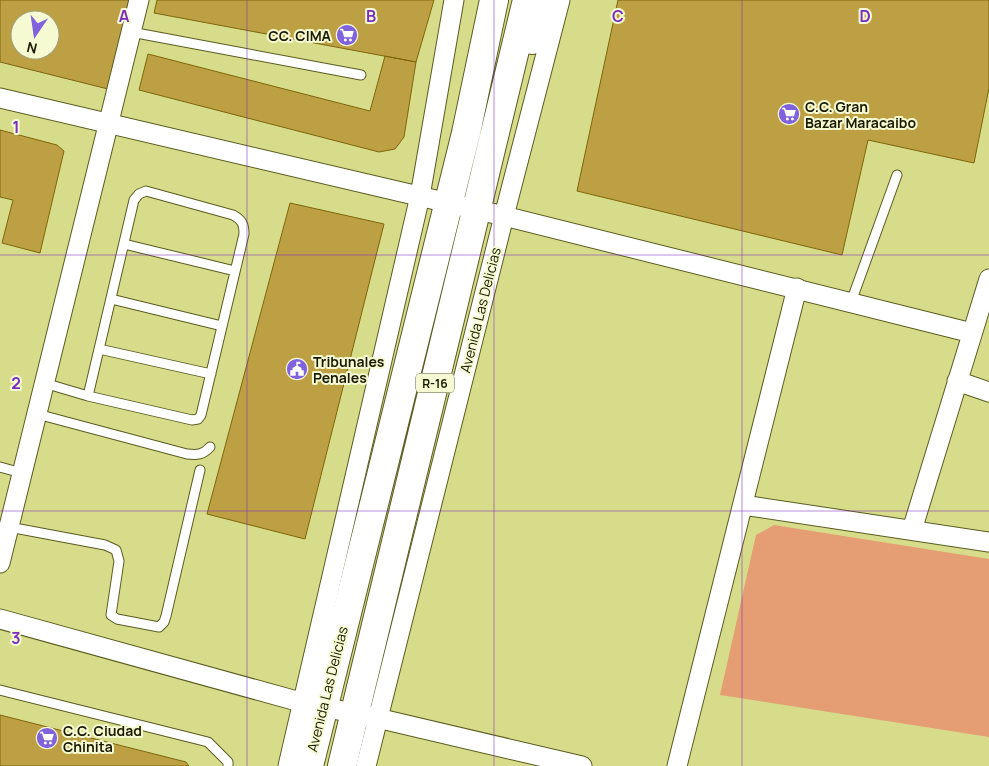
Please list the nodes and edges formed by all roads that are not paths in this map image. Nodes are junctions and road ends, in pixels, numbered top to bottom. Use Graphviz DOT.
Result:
graph roads {
  1 [pos="139,0"];
  2 [pos="454,0"];
  3 [pos="481,0"];
  4 [pos="494,0"];
  5 [pos="528,0"];
  6 [pos="548,0"];
  7 [pos="560,0"];
  8 [pos="131,32"];
  9 [pos="361,75"];
  10 [pos="0,98"];
  11 [pos="108,123"];
  12 [pos="498,128"];
  13 [pos="466,133"];
  14 [pos="897,175"];
  15 [pos="420,196"];
  16 [pos="449,203"];
  17 [pos="477,210"];
  18 [pos="504,216"];
  19 [pos="124,244"];
  20 [pos="235,271"];
  21 [pos="989,279"];
  22 [pos="797,288"];
  23 [pos="111,299"];
  24 [pos="851,302"];
  25 [pos="222,326"];
  26 [pos="972,333"];
  27 [pos="99,349"];
  28 [pos="211,374"];
  29 [pos="957,381"];
  30 [pos="44,383"];
  31 [pos="989,392"];
  32 [pos="88,396"];
  33 [pos="37,414"];
  34 [pos="210,447"];
  35 [pos="0,467"];
  36 [pos="200,470"];
  37 [pos="22,473"];
  38 [pos="742,505"];
  39 [pos="9,527"];
  40 [pos="912,530"];
  41 [pos="989,542"];
  42 [pos="0,563"];
  43 [pos="0,619"];
  44 [pos="0,690"];
  45 [pos="313,705"];
  46 [pos="366,716"];
  47 [pos="228,766"];
  48 [pos="288,766"];
  49 [pos="309,766"];
  50 [pos="342,766"];
  51 [pos="366,766"];
  52 [pos="582,766"];
  53 [pos="677,766"];
  1 -- 8 [label="street"];
  2 -- 15 [label="street, Avenida Las Delicias / R-16"];
  3 -- 13 [label="main road"];
  4 -- 13 [label="main road, Avenida Las Delicias / R-16"];
  5 -- 12 [label="main road, Avenida Las Delicias / R-16"];
  6 -- 12 [label="main road"];
  7 -- 18 [label="street, Avenida Las Delicias / R-16"];
  8 -- 9 [label="lane"];
  8 -- 11 [label="street"];
  10 -- 11 [label="street"];
  11 -- 15 [label="street"];
  11 -- 30 [label="street"];
  12 -- 17 [label="main road, Avenida Las Delicias / R-16"];
  13 -- 16 [label="main road, Avenida Las Delicias / R-16"];
  14 -- 24 [label="lane"];
  15 -- 16 [label="street"];
  15 -- 45 [label="street, Avenida Las Delicias / R-16"];
  16 -- 17 [label="street"];
  16 -- 45 [label="main road, Avenida Las Delicias / R-16"];
  17 -- 18 [label="street"];
  17 -- 46 [label="main road, Avenida Las Delicias / R-16"];
  18 -- 22 [label="street"];
  18 -- 46 [label="street, Avenida Las Delicias / R-16"];
  19 -- 20 [label="lane"];
  19 -- 20 [label="lane"];
  19 -- 23 [label="lane"];
  20 -- 25 [label="lane"];
  21 -- 26 [label="street"];
  22 -- 24 [label="street"];
  22 -- 38 [label="street"];
  23 -- 25 [label="lane"];
  23 -- 27 [label="lane"];
  24 -- 26 [label="street"];
  25 -- 28 [label="lane"];
  26 -- 29 [label="street"];
  27 -- 28 [label="lane"];
  27 -- 32 [label="lane"];
  28 -- 32 [label="lane"];
  29 -- 31 [label="street"];
  29 -- 40 [label="street"];
  30 -- 32 [label="lane"];
  30 -- 33 [label="street"];
  33 -- 34 [label="lane"];
  33 -- 37 [label="street"];
  35 -- 37 [label="lane"];
  36 -- 39 [label="lane"];
  37 -- 39 [label="street"];
  38 -- 40 [label="street"];
  38 -- 53 [label="street"];
  39 -- 42 [label="street"];
  40 -- 41 [label="street"];
  43 -- 45 [label="street"];
  44 -- 47 [label="lane"];
  45 -- 46 [label="street"];
  45 -- 48 [label="street, Avenida Las Delicias / R-16"];
  45 -- 49 [label="main road, Avenida Las Delicias / R-16"];
  46 -- 50 [label="main road, Avenida Las Delicias / R-16"];
  46 -- 51 [label="street, Avenida Las Delicias / R-16"];
  46 -- 52 [label="street"];
}
